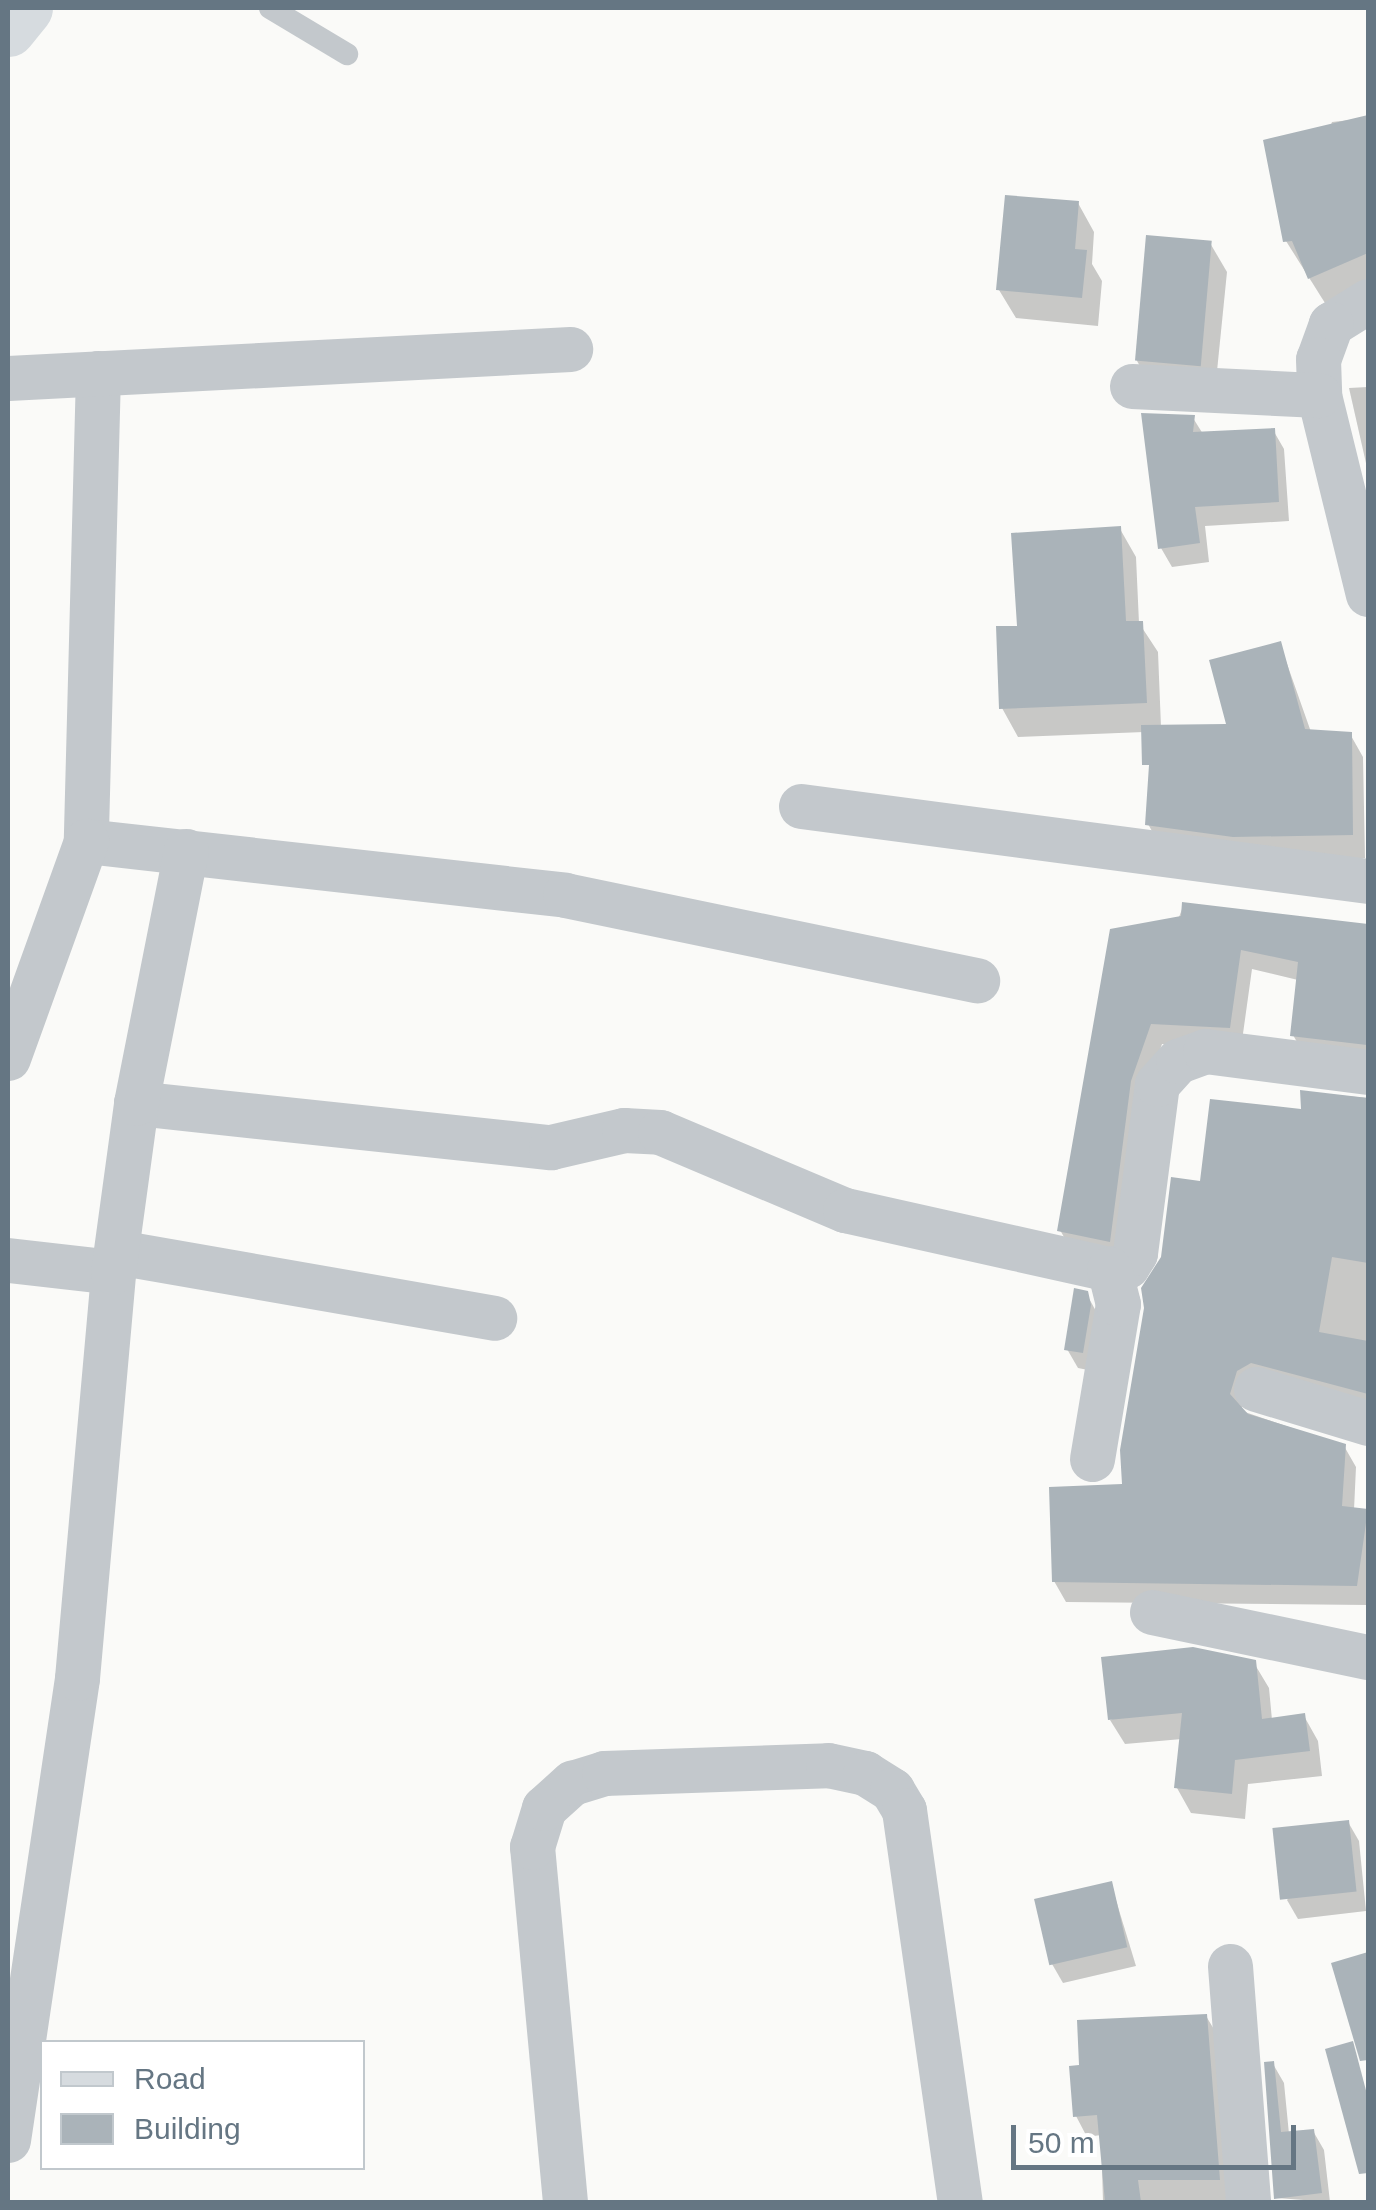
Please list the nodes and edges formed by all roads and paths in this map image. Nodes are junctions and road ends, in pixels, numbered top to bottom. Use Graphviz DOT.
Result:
graph roads {
  1 [pos="25,8"];
  2 [pos="270,8"];
  3 [pos="8,29"];
  4 [pos="347,54"];
  5 [pos="1368,301"];
  6 [pos="570,349"];
  7 [pos="98,373"];
  8 [pos="8,378"];
  9 [pos="1132,386"];
  10 [pos="1319,395"];
  11 [pos="1368,594"];
  12 [pos="801,806"];
  13 [pos="86,840"];
  14 [pos="186,850"];
  15 [pos="1368,881"];
  16 [pos="977,980"];
  17 [pos="8,1058"];
  18 [pos="1368,1072"];
  19 [pos="136,1103"];
  20 [pos="8,1260"];
  21 [pos="115,1262"];
  22 [pos="1110,1269"];
  23 [pos="494,1318"];
  24 [pos="1256,1389"];
  25 [pos="1368,1423"];
  26 [pos="1092,1459"];
  27 [pos="1152,1612"];
  28 [pos="1368,1656"];
  29 [pos="1230,1966"];
  30 [pos="8,2140"];
  31 [pos="564,2202"];
  32 [pos="960,2202"];
  33 [pos="1248,2202"];
  1 -- 3 [label="main road"];
  2 -- 4 [label="lane"];
  5 -- 10 [label="street"];
  6 -- 7 [label="street"];
  7 -- 8 [label="street"];
  7 -- 13 [label="street"];
  9 -- 10 [label="street"];
  10 -- 11 [label="street"];
  12 -- 15 [label="street"];
  13 -- 14 [label="street"];
  13 -- 17 [label="street"];
  14 -- 16 [label="street"];
  14 -- 19 [label="street"];
  18 -- 22 [label="street"];
  19 -- 21 [label="street"];
  19 -- 22 [label="street"];
  20 -- 21 [label="street"];
  21 -- 23 [label="street"];
  21 -- 30 [label="street"];
  22 -- 26 [label="street"];
  24 -- 25 [label="street"];
  27 -- 28 [label="street"];
  29 -- 33 [label="street"];
  31 -- 32 [label="street"];
}
